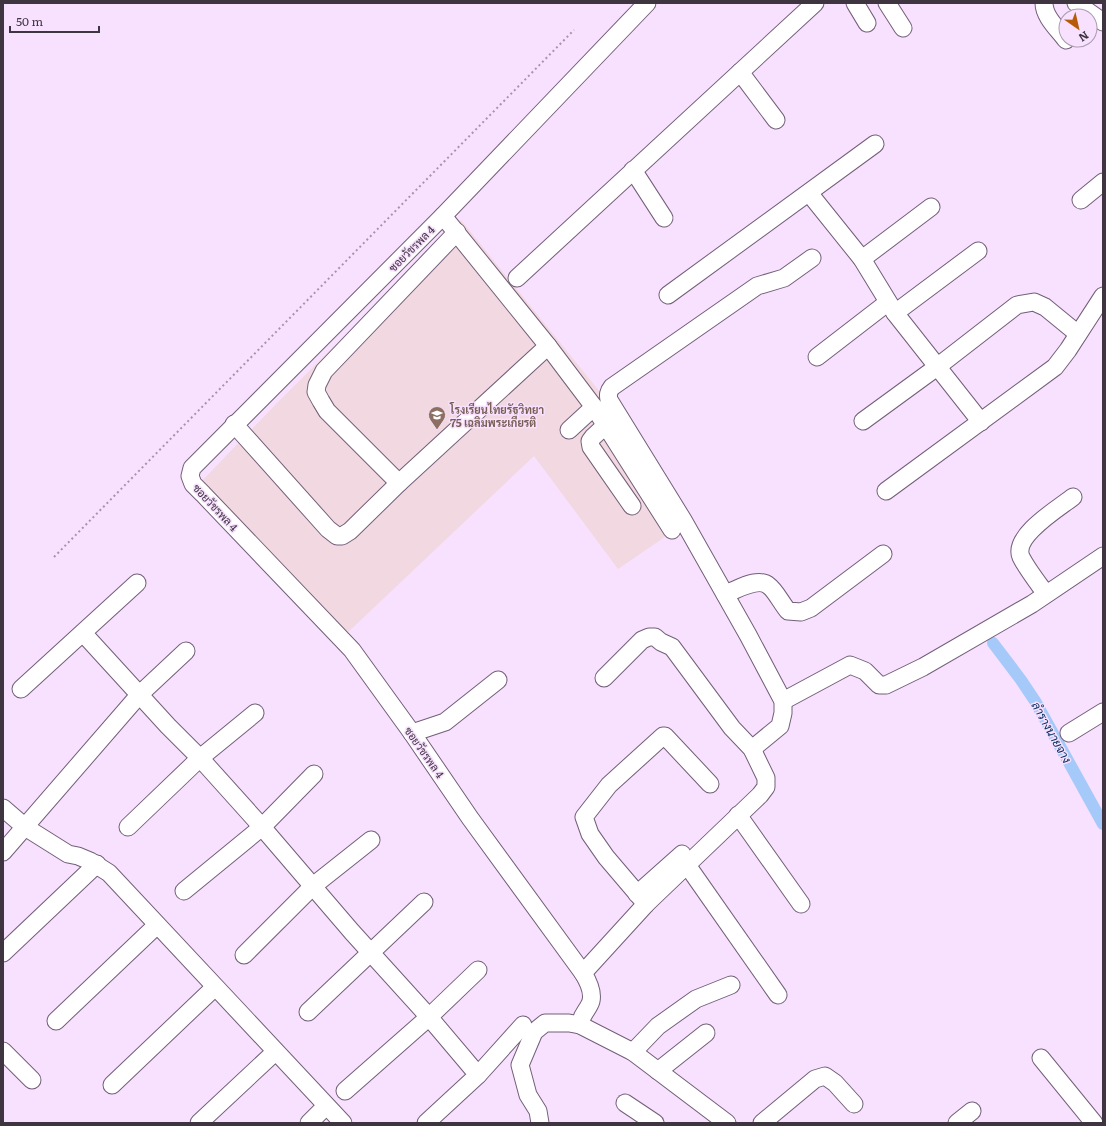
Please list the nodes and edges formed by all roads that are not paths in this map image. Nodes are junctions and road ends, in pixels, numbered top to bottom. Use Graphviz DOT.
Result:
graph roads {
  1 [pos="647,3"];
  2 [pos="816,3"];
  3 [pos="855,3"];
  4 [pos="887,3"];
  5 [pos="1044,3"];
  6 [pos="1076,3"];
  7 [pos="1100,14"];
  8 [pos="867,23"];
  9 [pos="903,28"];
  10 [pos="1058,30"];
  11 [pos="740,72"];
  12 [pos="776,120"];
  13 [pos="875,144"];
  14 [pos="633,170"];
  15 [pos="1103,182"];
  16 [pos="809,193"];
  17 [pos="1082,200"];
  18 [pos="931,207"];
  19 [pos="443,216"];
  20 [pos="664,218"];
  21 [pos="457,232"];
  22 [pos="978,250"];
  23 [pos="812,258"];
  24 [pos="862,259"];
  25 [pos="516,278"];
  26 [pos="668,295"];
  27 [pos="1103,296"];
  28 [pos="891,308"];
  29 [pos="1078,334"];
  30 [pos="548,346"];
  31 [pos="817,357"];
  32 [pos="937,367"];
  33 [pos="594,407"];
  34 [pos="863,421"];
  35 [pos="981,422"];
  36 [pos="234,424"];
  37 [pos="606,425"];
  38 [pos="569,430"];
  39 [pos="400,483"];
  40 [pos="886,491"];
  41 [pos="1073,497"];
  42 [pos="632,506"];
  43 [pos="672,530"];
  44 [pos="883,554"];
  45 [pos="1103,556"];
  46 [pos="137,583"];
  47 [pos="725,594"];
  48 [pos="1046,594"];
  49 [pos="83,633"];
  50 [pos="186,651"];
  51 [pos="604,678"];
  52 [pos="498,680"];
  53 [pos="21,689"];
  54 [pos="140,694"];
  55 [pos="783,701"];
  56 [pos="1103,712"];
  57 [pos="255,713"];
  58 [pos="412,733"];
  59 [pos="1069,733"];
  60 [pos="752,748"];
  61 [pos="200,758"];
  62 [pos="314,774"];
  63 [pos="710,784"];
  64 [pos="3,808"];
  65 [pos="738,815"];
  66 [pos="25,827"];
  67 [pos="128,827"];
  68 [pos="262,827"];
  69 [pos="370,840"];
  70 [pos="698,840"];
  71 [pos="3,852"];
  72 [pos="97,864"];
  73 [pos="687,865"];
  74 [pos="313,886"];
  75 [pos="184,891"];
  76 [pos="641,899"];
  77 [pos="424,902"];
  78 [pos="801,904"];
  79 [pos="157,925"];
  80 [pos="372,952"];
  81 [pos="3,953"];
  82 [pos="244,954"];
  83 [pos="478,970"];
  84 [pos="584,973"];
  85 [pos="731,985"];
  86 [pos="215,987"];
  87 [pos="778,995"];
  88 [pos="308,1012"];
  89 [pos="429,1017"];
  90 [pos="56,1020"];
  91 [pos="524,1025"];
  92 [pos="580,1025"];
  93 [pos="706,1033"];
  94 [pos="3,1051"];
  95 [pos="275,1052"];
  96 [pos="633,1052"];
  97 [pos="1041,1058"];
  98 [pos="658,1071"];
  99 [pos="478,1075"];
  100 [pos="32,1080"];
  101 [pos="112,1085"];
  102 [pos="345,1091"];
  103 [pos="625,1103"];
  104 [pos="854,1104"];
  105 [pos="326,1106"];
  106 [pos="972,1111"];
  107 [pos="649,1121"];
  108 [pos="198,1123"];
  109 [pos="309,1123"];
  110 [pos="343,1123"];
  111 [pos="426,1123"];
  112 [pos="540,1123"];
  113 [pos="727,1123"];
  114 [pos="762,1123"];
  115 [pos="957,1123"];
  116 [pos="1094,1123"];
  1 -- 19 [label="street, ซอยวัชรพล 4"];
  2 -- 11 [label="street"];
  3 -- 8 [label="street"];
  4 -- 9 [label="street"];
  5 -- 10 [label="street"];
  6 -- 7 [label="street"];
  11 -- 12 [label="street"];
  11 -- 14 [label="street"];
  13 -- 16 [label="street"];
  14 -- 20 [label="street"];
  14 -- 25 [label="street"];
  15 -- 17 [label="street"];
  16 -- 24 [label="street"];
  16 -- 26 [label="street"];
  18 -- 24 [label="street"];
  19 -- 21 [label="street"];
  19 -- 36 [label="street, ซอยวัชรพล 4"];
  21 -- 30 [label="street"];
  21 -- 39 [label="street"];
  22 -- 28 [label="street"];
  23 -- 47 [label="street"];
  24 -- 28 [label="street"];
  27 -- 29 [label="street"];
  28 -- 31 [label="street"];
  28 -- 32 [label="street"];
  29 -- 32 [label="street"];
  29 -- 35 [label="street"];
  30 -- 33 [label="street"];
  30 -- 39 [label="street"];
  32 -- 34 [label="street"];
  32 -- 35 [label="street"];
  33 -- 37 [label="street"];
  33 -- 38 [label="street"];
  35 -- 40 [label="street"];
  36 -- 39 [label="street"];
  36 -- 58 [label="street, ซอยวัชรพล 4"];
  37 -- 42 [label="street"];
  37 -- 43 [label="street"];
  41 -- 48 [label="street"];
  44 -- 47 [label="street"];
  45 -- 48 [label="street"];
  46 -- 49 [label="street"];
  47 -- 55 [label="street"];
  48 -- 55 [label="street"];
  49 -- 53 [label="street"];
  49 -- 54 [label="street"];
  50 -- 54 [label="street"];
  51 -- 60 [label="street"];
  52 -- 58 [label="street"];
  54 -- 61 [label="street"];
  54 -- 66 [label="street"];
  55 -- 60 [label="street"];
  56 -- 59 [label="street"];
  57 -- 61 [label="street"];
  58 -- 84 [label="street, ซอยวัชรพล 4"];
  60 -- 65 [label="street"];
  61 -- 67 [label="street"];
  61 -- 68 [label="street"];
  62 -- 68 [label="street"];
  63 -- 76 [label="street"];
  64 -- 66 [label="street"];
  65 -- 73 [label="street"];
  65 -- 78 [label="street"];
  66 -- 71 [label="street"];
  66 -- 72 [label="street"];
  68 -- 74 [label="street"];
  68 -- 75 [label="street"];
  69 -- 74 [label="street"];
  70 -- 76 [label="street"];
  72 -- 79 [label="street"];
  72 -- 81 [label="street"];
  73 -- 76 [label="street"];
  73 -- 87 [label="street"];
  74 -- 80 [label="street"];
  74 -- 82 [label="street"];
  76 -- 84 [label="street"];
  77 -- 80 [label="street"];
  79 -- 86 [label="street"];
  79 -- 90 [label="street"];
  80 -- 88 [label="street"];
  80 -- 89 [label="street"];
  83 -- 89 [label="street"];
  84 -- 92 [label="street, ซอยวัชรพล 4"];
  85 -- 96 [label="street"];
  86 -- 95 [label="street"];
  86 -- 101 [label="street"];
  89 -- 99 [label="street"];
  89 -- 102 [label="street"];
  91 -- 99 [label="street"];
  92 -- 96 [label="street"];
  92 -- 112 [label="street"];
  93 -- 98 [label="street"];
  94 -- 100 [label="street"];
  95 -- 105 [label="street"];
  95 -- 108 [label="street"];
  96 -- 98 [label="street"];
  97 -- 116 [label="street"];
  98 -- 113 [label="street"];
  99 -- 111 [label="street"];
  103 -- 107 [label="street"];
  104 -- 114 [label="street"];
  105 -- 109 [label="street"];
  105 -- 110 [label="street"];
  106 -- 115 [label="street"];
}
